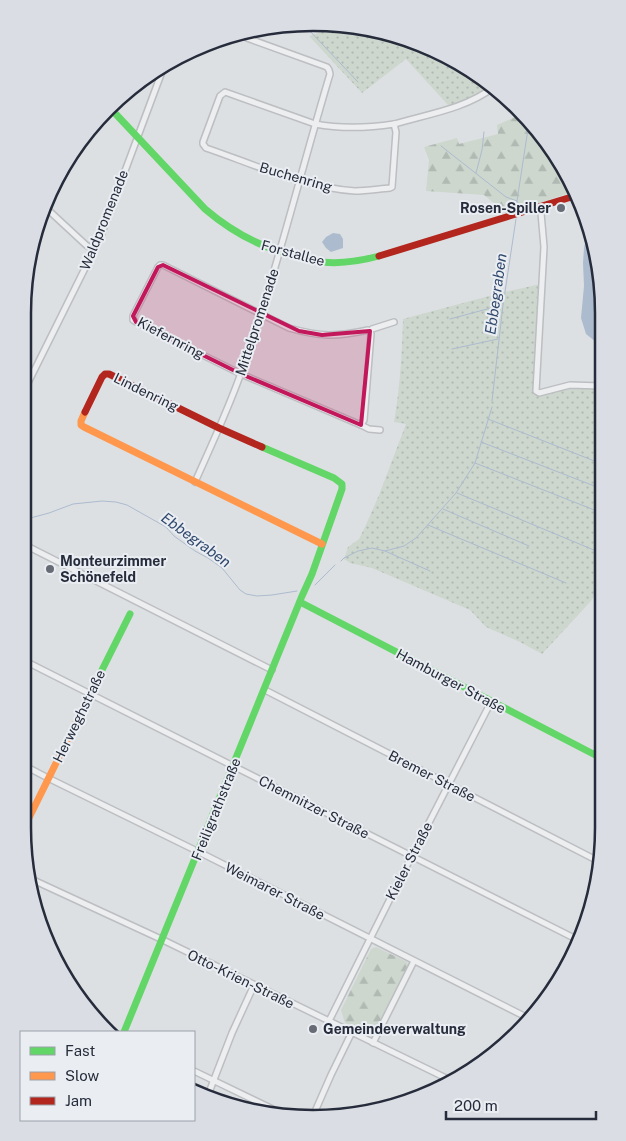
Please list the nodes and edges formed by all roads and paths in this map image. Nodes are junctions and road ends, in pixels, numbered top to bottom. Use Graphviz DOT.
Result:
graph roads {
  1 [pos="249,39"];
  2 [pos="160,76"];
  3 [pos="488,91"];
  4 [pos="115,113"];
  5 [pos="315,124"];
  6 [pos="394,124"];
  7 [pos="138,138"];
  8 [pos="300,181"];
  9 [pos="570,197"];
  10 [pos="539,206"];
  11 [pos="50,212"];
  12 [pos="94,250"];
  13 [pos="280,252"];
  14 [pos="260,314"];
  15 [pos="394,322"];
  16 [pos="370,331"];
  17 [pos="241,374"];
  18 [pos="31,377"];
  19 [pos="595,386"];
  20 [pos="361,425"];
  21 [pos="219,428"];
  22 [pos="380,430"];
  23 [pos="195,482"];
  24 [pos="322,544"];
  25 [pos="31,548"];
  26 [pos="307,585"];
  27 [pos="136,602"];
  28 [pos="300,602"];
  29 [pos="130,614"];
  30 [pos="31,664"];
  31 [pos="272,670"];
  32 [pos="265,690"];
  33 [pos="89,694"];
  34 [pos="491,702"];
  35 [pos="595,755"];
  36 [pos="233,767"];
  37 [pos="31,769"];
  38 [pos="48,778"];
  39 [pos="449,784"];
  40 [pos="31,813"];
  41 [pos="198,852"];
  42 [pos="412,856"];
  43 [pos="593,858"];
  44 [pos="37,882"];
  45 [pos="572,937"];
  46 [pos="370,938"];
  47 [pos="162,940"];
  48 [pos="414,961"];
  49 [pos="254,985"];
  50 [pos="523,1016"];
  51 [pos="329,1021"];
  52 [pos="124,1031"];
  53 [pos="352,1032"];
  54 [pos="373,1043"];
  55 [pos="195,1071"];
  56 [pos="444,1077"];
  57 [pos="214,1080"];
  58 [pos="210,1090"];
  59 [pos="264,1105"];
  60 [pos="316,1110"];
  1 -- 5 [label="street, Mittelpromenade"];
  2 -- 7 [label="street, Waldpromenade"];
  3 -- 6 [label="street"];
  4 -- 7 [label="street, Forstallee"];
  5 -- 6 [label="street, Buchenring"];
  5 -- 8 [label="street, Mittelpromenade"];
  5 -- 8 [label="street, Buchenring"];
  6 -- 8 [label="street, Buchenring"];
  7 -- 12 [label="street, Waldpromenade"];
  7 -- 13 [label="street, Forstallee"];
  8 -- 13 [label="street, Mittelpromenade"];
  9 -- 10 [label="street, Forstallee"];
  10 -- 13 [label="street, Forstallee"];
  10 -- 19 [label="street"];
  11 -- 12 [label="street"];
  12 -- 18 [label="street, Waldpromenade"];
  13 -- 14 [label="street, Mittelpromenade"];
  14 -- 16 [label="street, Kiefernring"];
  14 -- 17 [label="street, Mittelpromenade"];
  14 -- 17 [label="street, Kiefernring"];
  15 -- 16 [label="street, Kiefernring"];
  16 -- 20 [label="street"];
  17 -- 20 [label="street, Kiefernring"];
  17 -- 21 [label="street, Mittelpromenade"];
  20 -- 22 [label="street, Kiefernring"];
  21 -- 23 [label="street, Mittelpromenade"];
  21 -- 23 [label="street, Lindenring"];
  21 -- 24 [label="street, Lindenring"];
  23 -- 24 [label="street, Lindenring"];
  24 -- 26 [label="street, Lindenring"];
  25 -- 27 [label="street"];
  26 -- 28 [label="street, Freiligrathstraße"];
  27 -- 29 [label="street, Herweghstraße"];
  27 -- 31 [label="street"];
  28 -- 31 [label="street, Freiligrathstraße"];
  28 -- 34 [label="street, Hamburger Straße"];
  29 -- 33 [label="street, Herweghstraße"];
  30 -- 33 [label="street, Chemnitzer Straße"];
  31 -- 32 [label="street, Freiligrathstraße"];
  32 -- 36 [label="street, Freiligrathstraße"];
  32 -- 39 [label="street, Bremer Straße"];
  33 -- 36 [label="street, Chemnitzer Straße"];
  33 -- 38 [label="street, Herweghstraße"];
  34 -- 35 [label="street, Hamburger Straße"];
  34 -- 39 [label="street, Kieler Straße"];
  36 -- 41 [label="street, Freiligrathstraße"];
  36 -- 42 [label="street, Chemnitzer Straße"];
  37 -- 38 [label="street, Weimarer Straße"];
  38 -- 40 [label="street, Herweghstraße"];
  38 -- 41 [label="street, Weimarer Straße"];
  39 -- 42 [label="street, Kieler Straße"];
  39 -- 43 [label="street, Bremer Straße"];
  41 -- 46 [label="street, Weimarer Straße"];
  41 -- 47 [label="street, Freiligrathstraße"];
  42 -- 45 [label="street, Chemnitzer Straße"];
  42 -- 46 [label="street, Kieler Straße"];
  44 -- 47 [label="street, Otto-Krien-Straße"];
  46 -- 48 [label="street, Weimarer Straße"];
  46 -- 51 [label="street, Kieler Straße"];
  47 -- 49 [label="street, Otto-Krien-Straße"];
  47 -- 52 [label="street, Freiligrathstraße"];
  48 -- 50 [label="street, Weimarer Straße"];
  48 -- 54 [label="street"];
  49 -- 51 [label="street, Otto-Krien-Straße"];
  49 -- 57 [label="street"];
  51 -- 53 [label="street, Otto-Krien-Straße"];
  53 -- 54 [label="street, Otto-Krien-Straße"];
  53 -- 60 [label="street"];
  54 -- 56 [label="street, Otto-Krien-Straße"];
  55 -- 57 [label="street"];
  57 -- 58 [label="street"];
  57 -- 59 [label="street"];
}
